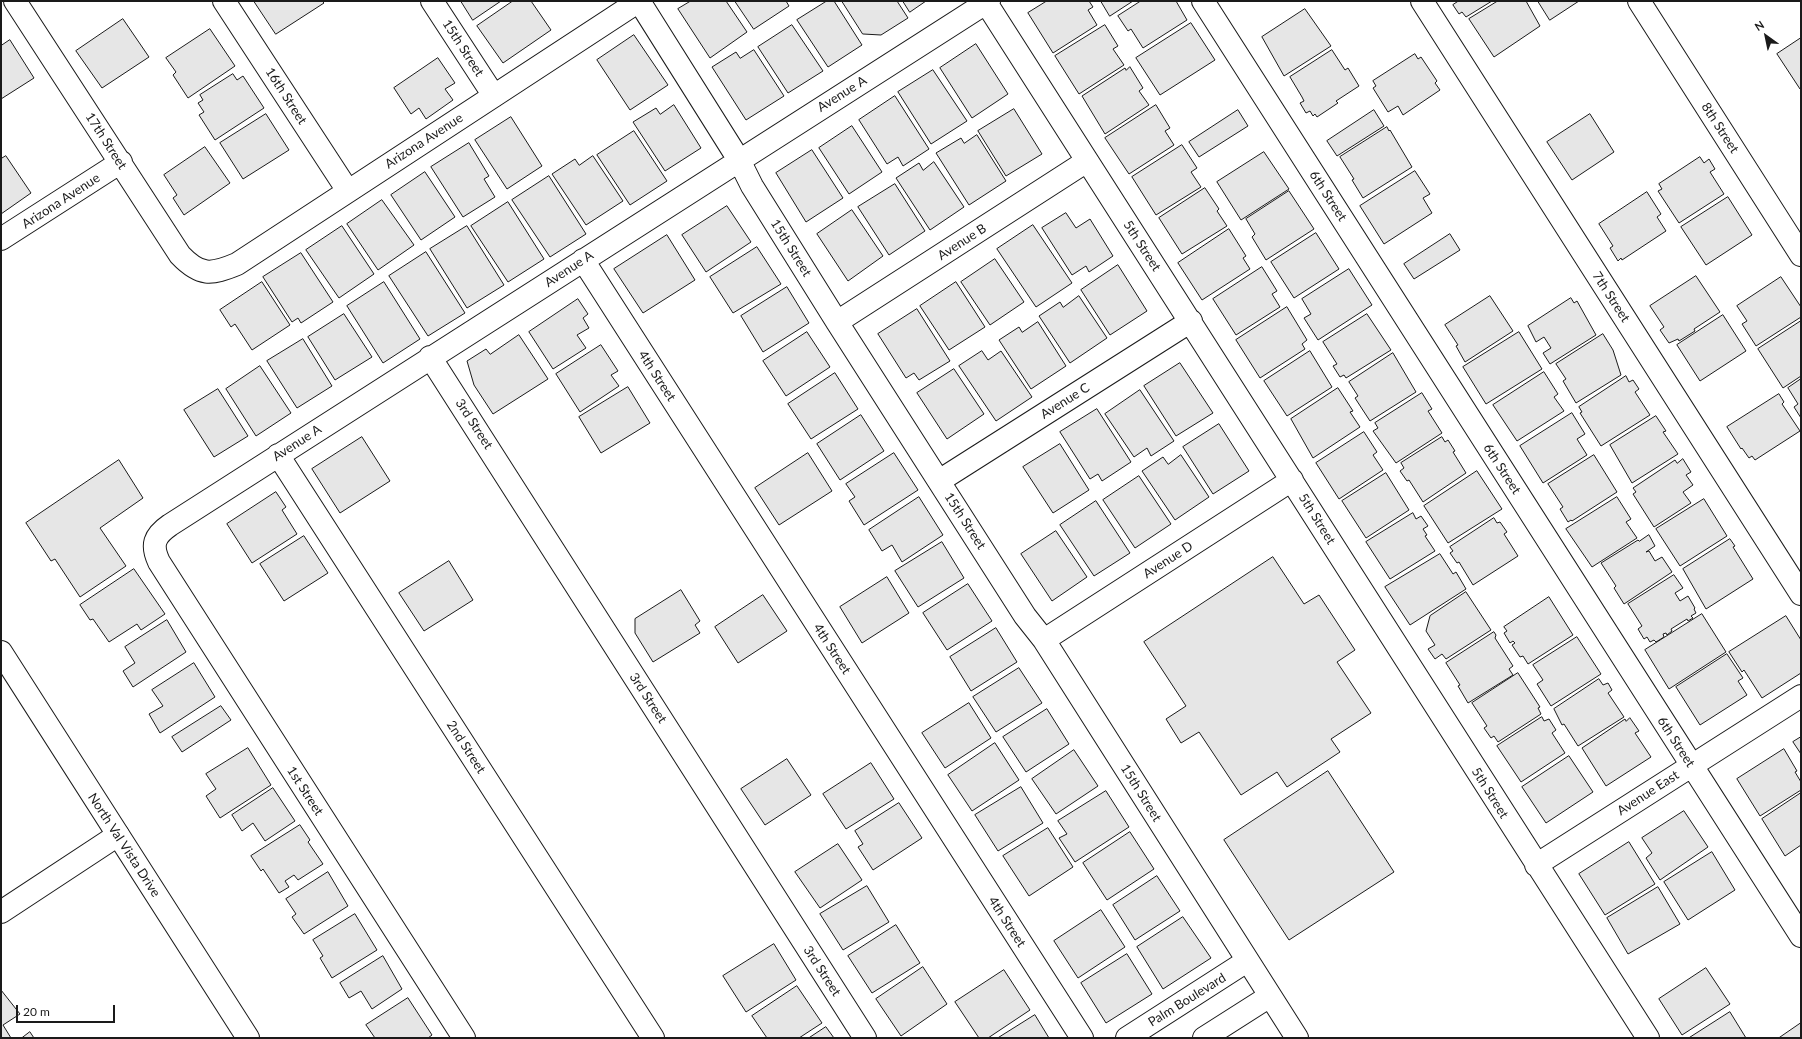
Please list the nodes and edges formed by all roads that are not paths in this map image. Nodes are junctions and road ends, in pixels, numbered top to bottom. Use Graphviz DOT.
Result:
graph roads {
  1 [pos="15,1"];
  2 [pos="224,1"];
  3 [pos="432,1"];
  4 [pos="639,1"];
  5 [pos="1203,1"];
  6 [pos="1422,1"];
  7 [pos="1639,1"];
  8 [pos="987,2"];
  9 [pos="494,96"];
  10 [pos="739,160"];
  11 [pos="1087,161"];
  12 [pos="121,162"];
  13 [pos="348,191"];
  14 [pos="1,239"];
  15 [pos="1801,255"];
  16 [pos="583,260"];
  17 [pos="205,273"];
  18 [pos="1190,321"];
  19 [pos="837,322"];
  20 [pos="430,357"];
  21 [pos="278,455"];
  22 [pos="1292,480"];
  23 [pos="939,481"];
  24 [pos="155,541"];
  25 [pos="1801,594"];
  26 [pos="1044,640"];
  27 [pos="1,652"];
  28 [pos="1801,696"];
  29 [pos="1692,765"];
  30 [pos="118,835"];
  31 [pos="1536,865"];
  32 [pos="1,912"];
  33 [pos="1801,936"];
  34 [pos="1247,961"];
  35 [pos="1270,996"];
  36 [pos="248,1038"];
  37 [pos="464,1038"];
  38 [pos="653,1038"];
  39 [pos="865,1038"];
  40 [pos="1082,1038"];
  41 [pos="1126,1038"];
  42 [pos="1204,1038"];
  43 [pos="1297,1038"];
  44 [pos="1648,1038"];
  1 -- 12 [label="main road, 17th Street"];
  2 -- 13 [label="main road, 16th Street"];
  3 -- 9 [label="main road, 15th Street"];
  4 -- 9 [label="main road, Arizona Avenue"];
  4 -- 10 [label="main road, 15th Street"];
  5 -- 29 [label="main road, 6th Street"];
  6 -- 25 [label="main road, 7th Street"];
  7 -- 15 [label="main road, 8th Street"];
  8 -- 10 [label="main road, Avenue A"];
  8 -- 11 [label="main road, 5th Street"];
  9 -- 13 [label="main road, Arizona Avenue"];
  10 -- 16 [label="main road, Avenue A"];
  10 -- 19 [label="main road, 15th Street"];
  11 -- 18 [label="main road, 5th Street"];
  11 -- 19 [label="main road, Avenue B"];
  12 -- 14 [label="main road, Arizona Avenue"];
  12 -- 17 [label="main road, 17th Street"];
  13 -- 17 [label="main road, Arizona Avenue"];
  16 -- 20 [label="main road, Avenue A"];
  16 -- 40 [label="main road, 4th Street"];
  18 -- 22 [label="main road, 5th Street"];
  18 -- 23 [label="main road, Avenue C"];
  19 -- 23 [label="main road, 15th Street"];
  20 -- 21 [label="main road, Avenue A"];
  20 -- 39 [label="main road, 3rd Street"];
  21 -- 24 [label="main road, Avenue A"];
  21 -- 38 [label="main road, 2nd Street"];
  22 -- 26 [label="main road, Avenue D"];
  22 -- 31 [label="main road, 5th Street"];
  23 -- 26 [label="main road, 15th Street"];
  24 -- 37 [label="main road, 1st Street"];
  26 -- 34 [label="main road, 15th Street"];
  27 -- 30 [label="main road, North Val Vista Drive"];
  28 -- 29 [label="main road, Avenue East"];
  29 -- 31 [label="main road, Avenue East"];
  29 -- 33 [label="main road, 6th Street"];
  30 -- 32 [label="main road"];
  30 -- 36 [label="main road, North Val Vista Drive"];
  31 -- 44 [label="main road, 5th Street"];
  34 -- 35 [label="main road, 15th Street"];
  34 -- 41 [label="main road, Palm Boulevard"];
  35 -- 42 [label="main road"];
  35 -- 43 [label="main road, 15th Street"];
}
